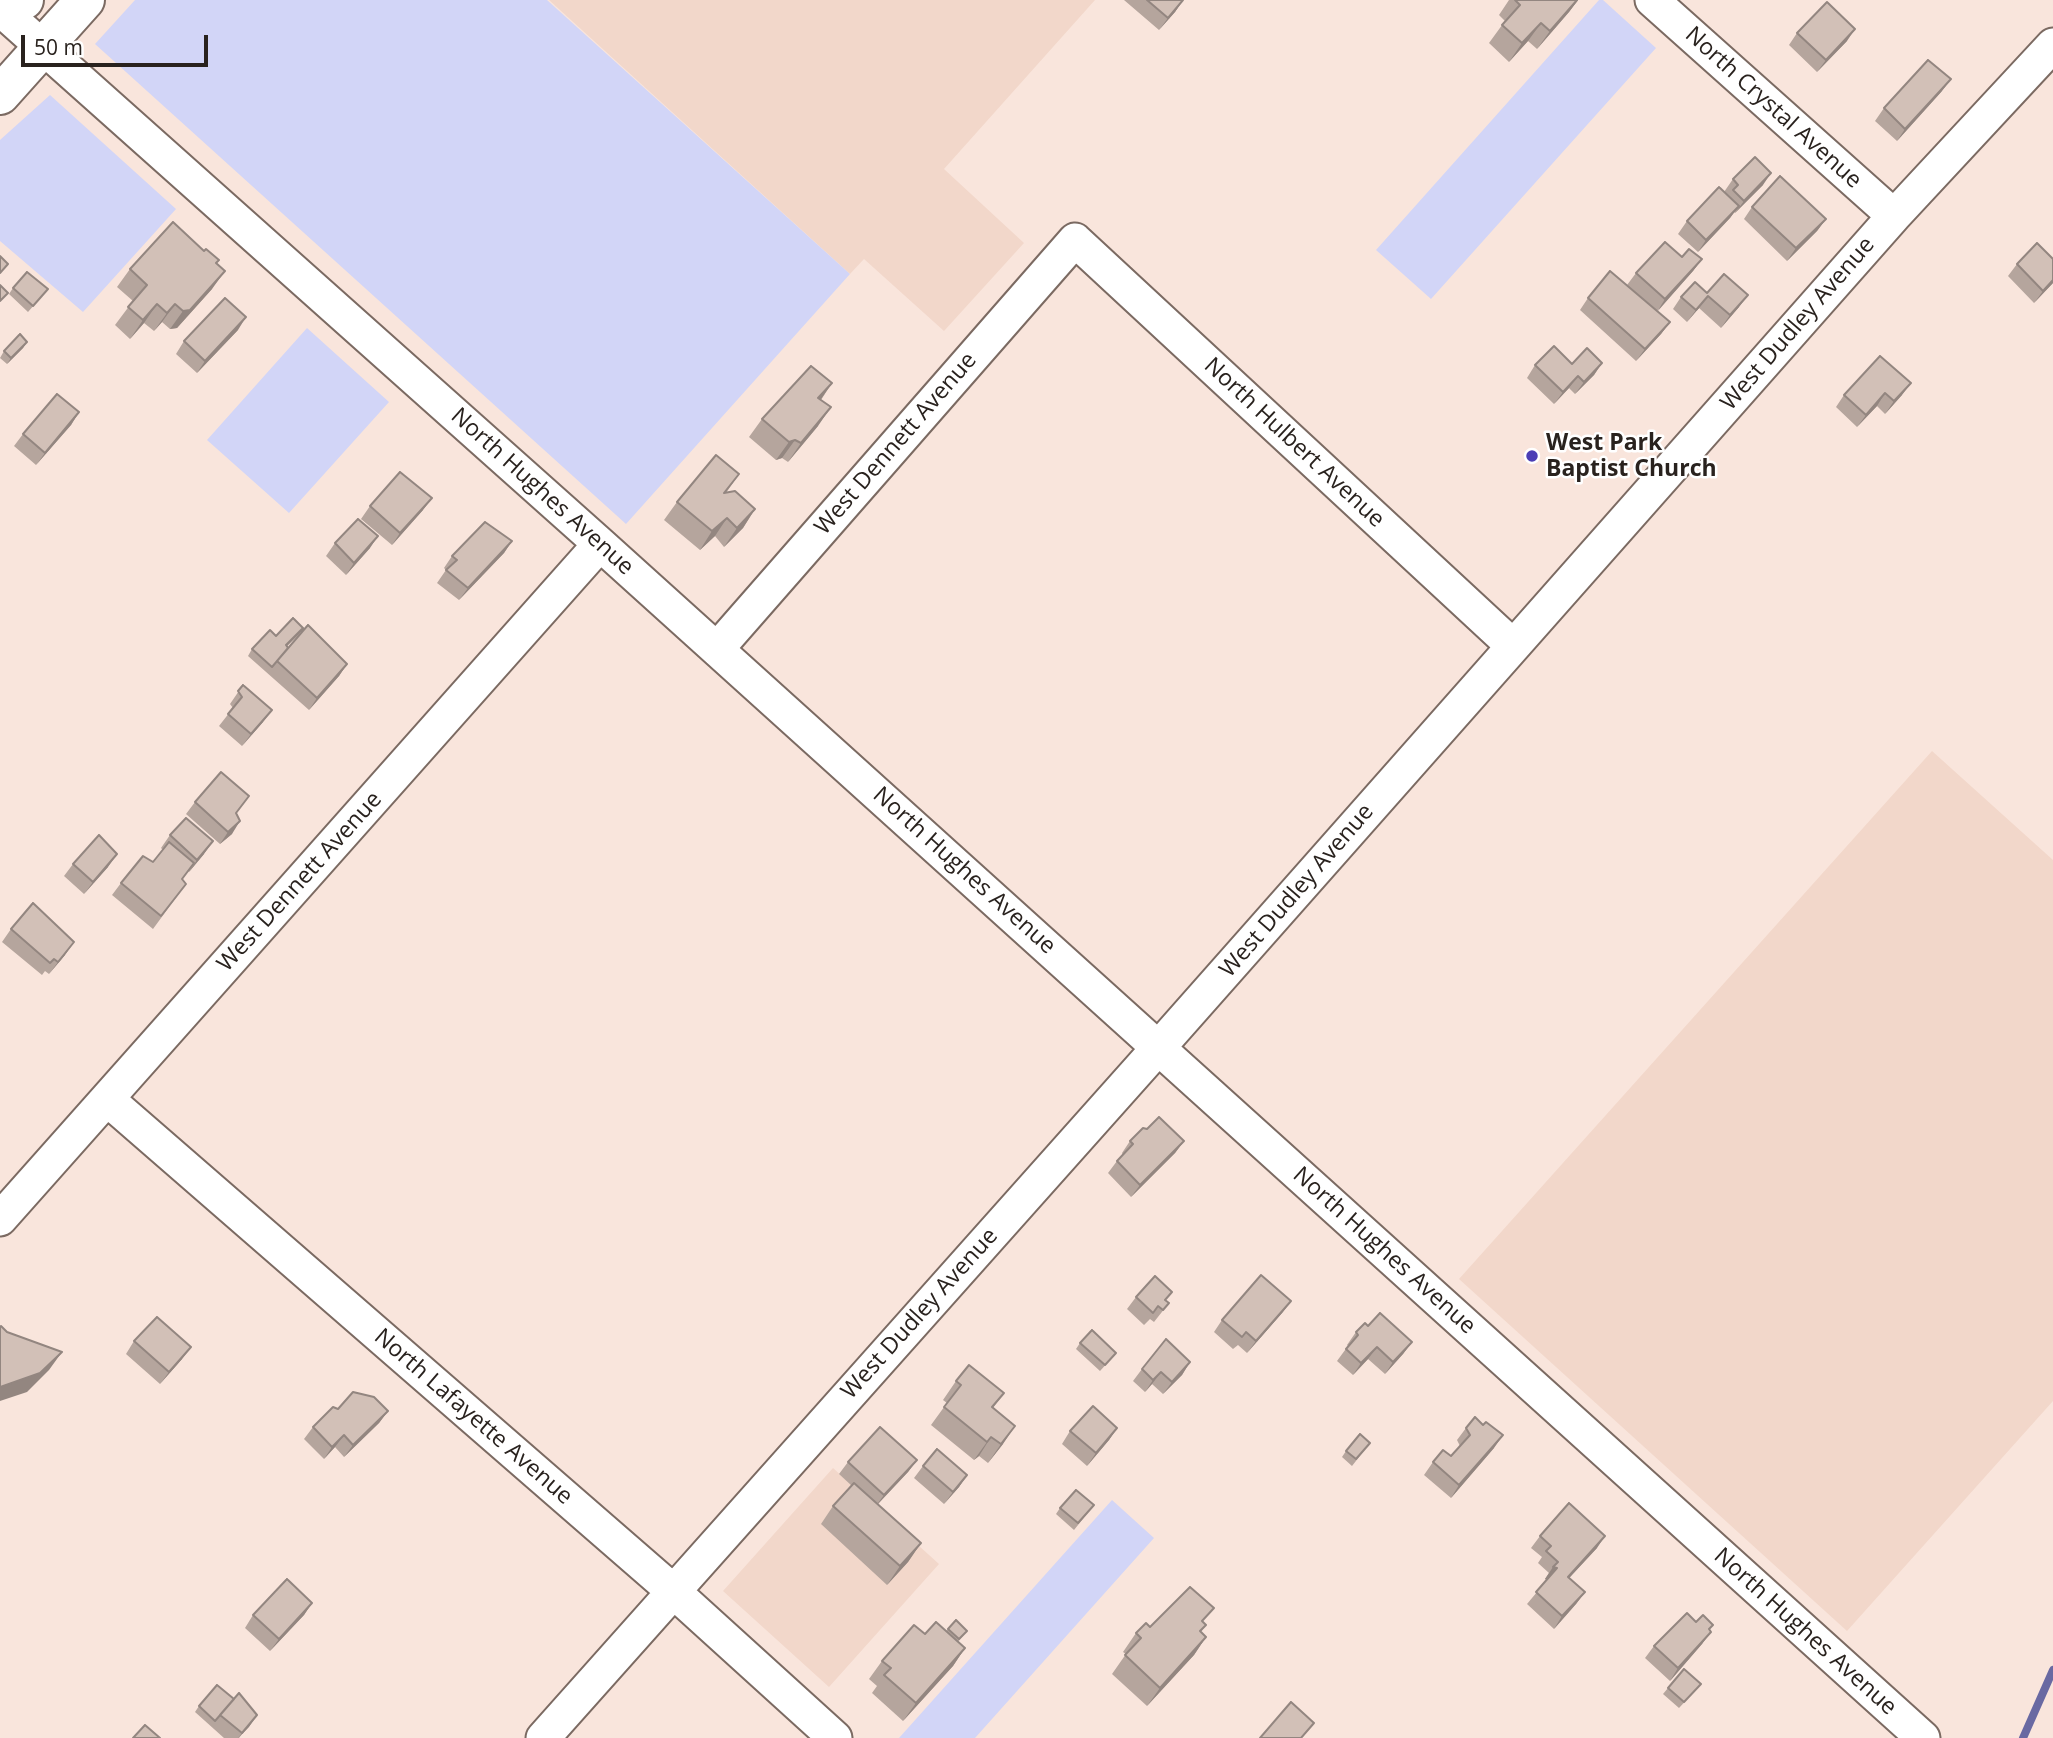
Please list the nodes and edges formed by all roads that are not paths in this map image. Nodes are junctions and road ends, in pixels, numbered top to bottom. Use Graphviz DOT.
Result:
graph roads {
  1 [pos="24,0"];
  2 [pos="85,0"];
  3 [pos="1652,0"];
  4 [pos="0,1"];
  5 [pos="0,9"];
  6 [pos="2053,45"];
  7 [pos="42,48"];
  8 [pos="0,95"];
  9 [pos="1894,216"];
  10 [pos="1075,240"];
  11 [pos="600,544"];
  12 [pos="1513,646"];
  13 [pos="717,649"];
  14 [pos="1159,1047"];
  15 [pos="107,1099"];
  16 [pos="0,1220"];
  17 [pos="673,1591"];
  18 [pos="543,1738"];
  19 [pos="835,1738"];
  20 [pos="1923,1738"];
  1 -- 4 [label="main road"];
  2 -- 7 [label="main road"];
  3 -- 9 [label="street, North Crystal Avenue"];
  5 -- 7 [label="street, North Hughes Avenue"];
  6 -- 9 [label="street, West Dudley Avenue"];
  7 -- 8 [label="main road"];
  7 -- 11 [label="street, North Hughes Avenue"];
  9 -- 12 [label="street, West Dudley Avenue"];
  10 -- 12 [label="street, North Hulbert Avenue"];
  10 -- 13 [label="street, West Dennett Avenue"];
  11 -- 13 [label="street, North Hughes Avenue"];
  11 -- 15 [label="street, West Dennett Avenue"];
  12 -- 14 [label="street, West Dudley Avenue"];
  13 -- 14 [label="street, North Hughes Avenue"];
  14 -- 17 [label="street, West Dudley Avenue"];
  14 -- 20 [label="street, North Hughes Avenue"];
  15 -- 16 [label="street, West Dennett Avenue"];
  15 -- 17 [label="street, North Lafayette Avenue"];
  17 -- 18 [label="street, West Dudley Avenue"];
  17 -- 19 [label="street, North Lafayette Avenue"];
}
